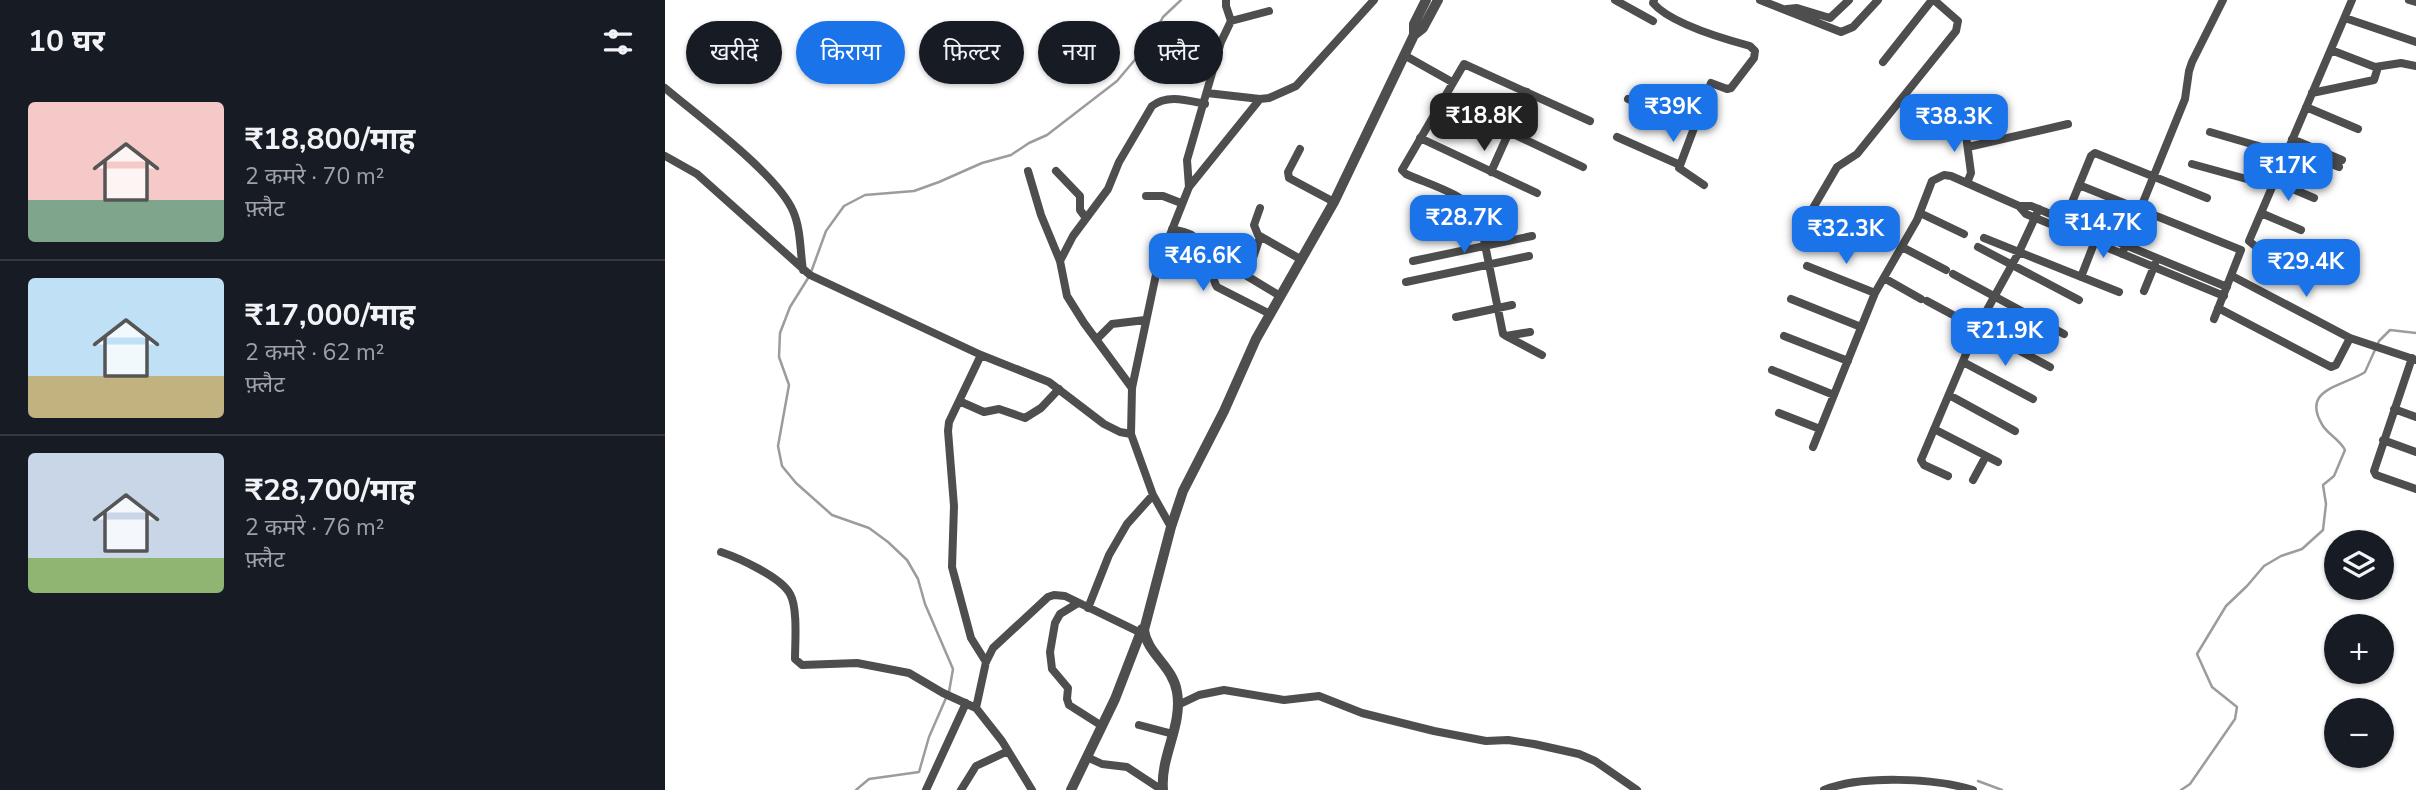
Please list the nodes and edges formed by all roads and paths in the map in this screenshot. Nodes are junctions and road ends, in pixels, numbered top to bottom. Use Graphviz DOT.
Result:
graph roads {
  1 [pos="1226,0"];
  2 [pos="1374,0"];
  3 [pos="1426,0"];
  4 [pos="1438,0"];
  5 [pos="1615,0"];
  6 [pos="1654,0"];
  7 [pos="1760,0"];
  8 [pos="1849,0"];
  9 [pos="1878,0"];
  10 [pos="1933,0"];
  11 [pos="2223,0"];
  12 [pos="2352,0"];
  13 [pos="2409,0"];
  14 [pos="2416,2"];
  15 [pos="1784,10"];
  16 [pos="1269,11"];
  17 [pos="2344,18"];
  18 [pos="1231,21"];
  19 [pos="1653,21"];
  20 [pos="1414,35"];
  21 [pos="2416,41"];
  22 [pos="2331,50"];
  23 [pos="1404,55"];
  24 [pos="1883,62"];
  25 [pos="2416,66"];
  26 [pos="2378,67"];
  27 [pos="1452,82"];
  28 [pos="665,88"];
  29 [pos="1527,92"];
  30 [pos="1207,93"];
  31 [pos="2312,93"];
  32 [pos="1260,99"];
  33 [pos="1628,99"];
  34 [pos="1441,100"];
  35 [pos="1205,104"];
  36 [pos="2306,107"];
  37 [pos="1590,121"];
  38 [pos="2068,124"];
  39 [pos="1695,126"];
  40 [pos="1965,128"];
  41 [pos="2358,130"];
  42 [pos="2210,132"];
  43 [pos="1509,133"];
  44 [pos="1617,137"];
  45 [pos="1420,138"];
  46 [pos="2289,146"];
  47 [pos="1968,147"];
  48 [pos="1300,149"];
  49 [pos="665,156"];
  50 [pos="2192,164"];
  51 [pos="2340,164"];
  52 [pos="1680,165"];
  53 [pos="1583,167"];
  54 [pos="1028,171"];
  55 [pos="1056,171"];
  56 [pos="1491,172"];
  57 [pos="2153,176"];
  58 [pos="1967,183"];
  59 [pos="2273,184"];
  60 [pos="1704,185"];
  61 [pos="2079,185"];
  62 [pos="1189,187"];
  63 [pos="1537,194"];
  64 [pos="1146,196"];
  65 [pos="2207,198"];
  66 [pos="2313,198"];
  67 [pos="1335,202"];
  68 [pos="1181,203"];
  69 [pos="2019,206"];
  70 [pos="1260,208"];
  71 [pos="2039,209"];
  72 [pos="2140,209"];
  73 [pos="1920,213"];
  74 [pos="2261,213"];
  75 [pos="1086,218"];
  76 [pos="2036,218"];
  77 [pos="1806,220"];
  78 [pos="2065,220"];
  79 [pos="1172,229"];
  80 [pos="2061,229"];
  81 [pos="2301,230"];
  82 [pos="2098,233"];
  83 [pos="1964,234"];
  84 [pos="1532,236"];
  85 [pos="1260,237"];
  86 [pos="1984,238"];
  87 [pos="2094,243"];
  88 [pos="2125,244"];
  89 [pos="1486,246"];
  90 [pos="1902,247"];
  91 [pos="1979,247"];
  92 [pos="2019,252"];
  93 [pos="2122,254"];
  94 [pos="1529,256"];
  95 [pos="2158,258"];
  96 [pos="2282,258"];
  97 [pos="1302,260"];
  98 [pos="1060,261"];
  99 [pos="1413,261"];
  100 [pos="2011,264"];
  101 [pos="1489,265"];
  102 [pos="1807,266"];
  103 [pos="2154,267"];
  104 [pos="803,270"];
  105 [pos="2232,276"];
  106 [pos="2081,277"];
  107 [pos="1884,278"];
  108 [pos="1406,282"];
  109 [pos="2144,291"];
  110 [pos="2225,291"];
  111 [pos="2119,292"];
  112 [pos="1875,293"];
  113 [pos="1280,296"];
  114 [pos="1994,296"];
  115 [pos="1791,299"];
  116 [pos="2079,300"];
  117 [pos="1512,305"];
  118 [pos="2218,308"];
  119 [pos="1497,309"];
  120 [pos="1270,314"];
  121 [pos="1455,317"];
  122 [pos="2214,319"];
  123 [pos="1145,320"];
  124 [pos="1861,327"];
  125 [pos="1977,328"];
  126 [pos="1530,332"];
  127 [pos="2064,334"];
  128 [pos="1784,336"];
  129 [pos="1506,337"];
  130 [pos="1097,338"];
  131 [pos="2350,338"];
  132 [pos="981,355"];
  133 [pos="1542,355"];
  134 [pos="2414,359"];
  135 [pos="1848,361"];
  136 [pos="1963,362"];
  137 [pos="2050,368"];
  138 [pos="1772,370"];
  139 [pos="1132,388"];
  140 [pos="1059,389"];
  141 [pos="1834,395"];
  142 [pos="1949,395"];
  143 [pos="2033,399"];
  144 [pos="959,401"];
  145 [pos="2394,409"];
  146 [pos="1779,413"];
  147 [pos="2416,417"];
  148 [pos="1820,429"];
  149 [pos="1934,429"];
  150 [pos="2015,431"];
  151 [pos="1131,434"];
  152 [pos="2383,440"];
  153 [pos="1813,447"];
  154 [pos="2416,452"];
  155 [pos="1986,456"];
  156 [pos="1998,462"];
  157 [pos="1948,476"];
  158 [pos="1973,481"];
  159 [pos="2416,489"];
  160 [pos="1153,495"];
  161 [pos="1171,527"];
  162 [pos="721,552"];
  163 [pos="1078,603"];
  164 [pos="1088,608"];
  165 [pos="1146,620"];
  166 [pos="1141,633"];
  167 [pos="986,662"];
  168 [pos="963,702"];
  169 [pos="1178,705"];
  170 [pos="976,708"];
  171 [pos="1139,725"];
  172 [pos="1102,726"];
  173 [pos="1173,734"];
  174 [pos="1008,751"];
  175 [pos="1087,757"];
  176 [pos="1840,787"];
  177 [pos="1027,788"];
  178 [pos="926,790"];
  179 [pos="961,790"];
  180 [pos="1071,790"];
  181 [pos="1162,790"];
  182 [pos="1637,790"];
  183 [pos="1824,790"];
  184 [pos="1973,790"];
  1 -- 18 [label="street"];
  2 -- 32 [label="street"];
  3 -- 20 [label="street"];
  4 -- 20 [label="street"];
  5 -- 19 [label="street"];
  6 -- 39 [label="street"];
  7 -- 15 [label="street"];
  8 -- 15 [label="street"];
  9 -- 15 [label="street"];
  10 -- 24 [label="street"];
  10 -- 77 [label="street"];
  11 -- 57 [label="street"];
  12 -- 17 [label="street"];
  13 -- 14 [label="street"];
  16 -- 18 [label="street"];
  17 -- 21 [label="street"];
  17 -- 22 [label="street"];
  18 -- 30 [label="street"];
  20 -- 23 [label="street"];
  22 -- 26 [label="street"];
  22 -- 31 [label="street"];
  23 -- 27 [label="street"];
  23 -- 67 [label="street"];
  25 -- 26 [label="street"];
  26 -- 31 [label="street"];
  27 -- 29 [label="street"];
  27 -- 34 [label="street"];
  28 -- 104 [label="street"];
  29 -- 37 [label="street"];
  29 -- 43 [label="street"];
  30 -- 32 [label="street"];
  30 -- 35 [label="street"];
  31 -- 36 [label="street"];
  32 -- 62 [label="street"];
  33 -- 39 [label="street"];
  34 -- 43 [label="street"];
  34 -- 45 [label="street"];
  35 -- 62 [label="street"];
  35 -- 75 [label="street"];
  36 -- 41 [label="street"];
  36 -- 46 [label="street"];
  38 -- 47 [label="street"];
  39 -- 52 [label="street"];
  40 -- 47 [label="street"];
  42 -- 46 [label="street"];
  43 -- 53 [label="street"];
  43 -- 56 [label="street"];
  44 -- 52 [label="street"];
  45 -- 56 [label="street"];
  45 -- 89 [label="street"];
  46 -- 51 [label="street"];
  46 -- 59 [label="street"];
  47 -- 58 [label="street"];
  48 -- 67 [label="street"];
  49 -- 104 [label="street"];
  50 -- 59 [label="street"];
  52 -- 60 [label="street"];
  54 -- 98 [label="street"];
  55 -- 75 [label="street"];
  56 -- 63 [label="street"];
  57 -- 61 [label="street"];
  57 -- 65 [label="street"];
  57 -- 72 [label="street"];
  58 -- 69 [label="street"];
  58 -- 73 [label="street"];
  59 -- 66 [label="street"];
  59 -- 74 [label="street"];
  61 -- 72 [label="street"];
  61 -- 78 [label="street"];
  62 -- 68 [label="street"];
  64 -- 68 [label="street"];
  67 -- 97 [label="street"];
  68 -- 79 [label="street"];
  69 -- 71 [label="street"];
  69 -- 76 [label="street"];
  70 -- 85 [label="street"];
  71 -- 76 [label="street"];
  71 -- 78 [label="street"];
  72 -- 88 [label="street"];
  72 -- 105 [label="street"];
  73 -- 83 [label="street"];
  73 -- 90 [label="street"];
  74 -- 81 [label="street"];
  74 -- 96 [label="street"];
  75 -- 98 [label="street"];
  76 -- 80 [label="street"];
  76 -- 92 [label="street"];
  78 -- 80 [label="street"];
  78 -- 82 [label="street"];
  79 -- 120 [label="street"];
  79 -- 123 [label="street"];
  80 -- 87 [label="street"];
  82 -- 87 [label="street"];
  82 -- 88 [label="street"];
  84 -- 89 [label="street"];
  85 -- 97 [label="street"];
  85 -- 113 [label="street"];
  86 -- 92 [label="street"];
  87 -- 93 [label="street"];
  87 -- 106 [label="street"];
  88 -- 93 [label="street"];
  88 -- 95 [label="street"];
  89 -- 99 [label="street"];
  89 -- 101 [label="street"];
  90 -- 107 [label="street"];
  90 -- 114 [label="street"];
  91 -- 100 [label="street"];
  92 -- 100 [label="street"];
  92 -- 106 [label="street"];
  93 -- 103 [label="street"];
  94 -- 101 [label="street"];
  95 -- 103 [label="street"];
  95 -- 110 [label="street"];
  97 -- 113 [label="street"];
  98 -- 130 [label="street"];
  100 -- 114 [label="street"];
  100 -- 116 [label="street"];
  101 -- 108 [label="street"];
  101 -- 119 [label="street"];
  102 -- 112 [label="street"];
  103 -- 109 [label="street"];
  103 -- 110 [label="street"];
  104 -- 132 [label="street"];
  105 -- 110 [label="street"];
  105 -- 131 [label="street"];
  106 -- 111 [label="street"];
  107 -- 112 [label="street"];
  107 -- 125 [label="street"];
  110 -- 118 [label="street"];
  112 -- 124 [label="street"];
  113 -- 120 [label="street"];
  114 -- 125 [label="street"];
  114 -- 127 [label="street"];
  115 -- 124 [label="street"];
  117 -- 119 [label="street"];
  118 -- 122 [label="street"];
  118 -- 131 [label="street"];
  119 -- 121 [label="street"];
  119 -- 129 [label="street"];
  120 -- 161 [label="street"];
  123 -- 130 [label="street"];
  123 -- 139 [label="street"];
  124 -- 135 [label="street"];
  125 -- 136 [label="street"];
  125 -- 137 [label="street"];
  126 -- 129 [label="street"];
  128 -- 135 [label="street"];
  129 -- 133 [label="street"];
  130 -- 139 [label="street"];
  131 -- 134 [label="street"];
  132 -- 140 [label="street"];
  132 -- 144 [label="street"];
  134 -- 145 [label="street"];
  135 -- 141 [label="street"];
  136 -- 142 [label="street"];
  136 -- 143 [label="street"];
  138 -- 141 [label="street"];
  139 -- 151 [label="street"];
  140 -- 144 [label="street"];
  140 -- 151 [label="street"];
  141 -- 148 [label="street"];
  142 -- 149 [label="street"];
  142 -- 150 [label="street"];
  144 -- 167 [label="street"];
  145 -- 147 [label="street"];
  145 -- 152 [label="street"];
  146 -- 148 [label="street"];
  148 -- 153 [label="street"];
  149 -- 155 [label="street"];
  149 -- 157 [label="street"];
  151 -- 160 [label="street"];
  152 -- 154 [label="street"];
  152 -- 159 [label="street"];
  155 -- 156 [label="street"];
  155 -- 158 [label="street"];
  160 -- 161 [label="street"];
  160 -- 164 [label="street"];
  161 -- 165 [label="street"];
  162 -- 168 [label="street"];
  163 -- 164 [label="street"];
  163 -- 167 [label="street"];
  163 -- 172 [label="street"];
  164 -- 166 [label="street"];
  165 -- 166 [label="street"];
  165 -- 169 [label="street"];
  166 -- 172 [label="street"];
  167 -- 170 [label="street"];
  168 -- 170 [label="street"];
  168 -- 178 [label="street"];
  169 -- 173 [label="street"];
  169 -- 182 [label="street"];
  170 -- 174 [label="street"];
  171 -- 173 [label="street"];
  172 -- 175 [label="street"];
  173 -- 181 [label="street"];
  174 -- 177 [label="street"];
  174 -- 179 [label="street"];
  175 -- 180 [label="street"];
  175 -- 181 [label="street"];
  176 -- 183 [label="street"];
  176 -- 184 [label="street"];
}
